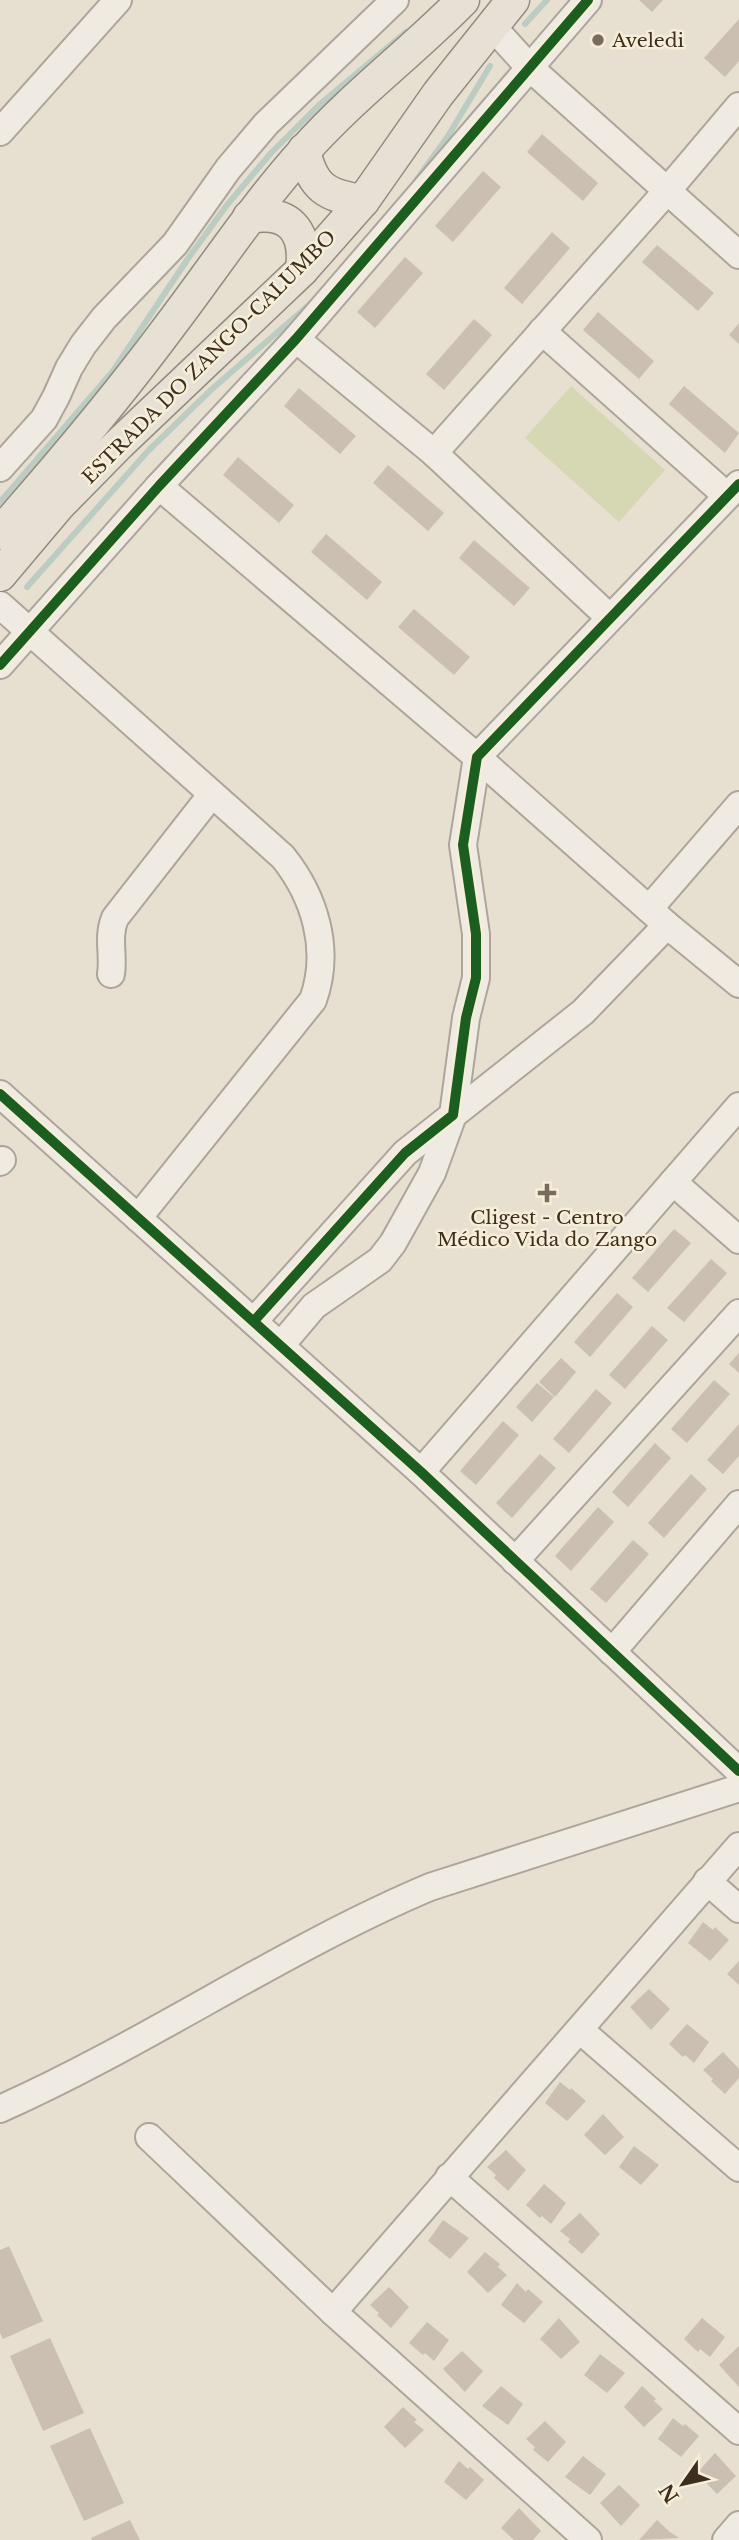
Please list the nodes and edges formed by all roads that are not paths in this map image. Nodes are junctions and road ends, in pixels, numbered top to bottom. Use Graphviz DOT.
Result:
graph roads {
  1 [pos="118,0"];
  2 [pos="396,0"];
  3 [pos="463,0"];
  4 [pos="513,0"];
  5 [pos="588,0"];
  6 [pos="491,25"];
  7 [pos="529,67"];
  8 [pos="739,106"];
  9 [pos="0,132"];
  10 [pos="304,150"];
  11 [pos="667,191"];
  12 [pos="363,201"];
  13 [pos="249,217"];
  14 [pos="739,255"];
  15 [pos="302,270"];
  16 [pos="542,331"];
  17 [pos="296,338"];
  18 [pos="433,453"];
  19 [pos="0,468"];
  20 [pos="159,486"];
  21 [pos="733,490"];
  22 [pos="0,533"];
  23 [pos="0,575"];
  24 [pos="11,615"];
  25 [pos="609,617"];
  26 [pos="0,665"];
  27 [pos="477,757"];
  28 [pos="212,794"];
  29 [pos="739,805"];
  30 [pos="658,917"];
  31 [pos="111,974"];
  32 [pos="739,984"];
  33 [pos="0,1094"];
  34 [pos="739,1106"];
  35 [pos="453,1115"];
  36 [pos="673,1182"];
  37 [pos="138,1218"];
  38 [pos="327,1240"];
  39 [pos="739,1240"];
  40 [pos="363,1271"];
  41 [pos="320,1275"];
  42 [pos="293,1277"];
  43 [pos="314,1306"];
  44 [pos="739,1313"];
  45 [pos="254,1321"];
  46 [pos="281,1345"];
  47 [pos="421,1472"];
  48 [pos="739,1504"];
  49 [pos="515,1561"];
  50 [pos="612,1652"];
  51 [pos="739,1774"];
  52 [pos="739,1846"];
  53 [pos="708,1881"];
  54 [pos="739,1909"];
  55 [pos="580,2030"];
  56 [pos="0,2109"];
  57 [pos="149,2137"];
  58 [pos="739,2168"];
  59 [pos="449,2177"];
  60 [pos="334,2312"];
  61 [pos="739,2431"];
  62 [pos="739,2525"];
  63 [pos="588,2540"];
  64 [pos="726,2540"];
  1 -- 9 [label="street"];
  2 -- 19 [label="street"];
  3 -- 10 [label="main road"];
  4 -- 6 [label="main road, ESTRADA DO ZANGO-CALUMBO"];
  5 -- 7 [label="street"];
  6 -- 7 [label="street"];
  6 -- 12 [label="main road, ESTRADA DO ZANGO-CALUMBO"];
  7 -- 11 [label="street"];
  7 -- 17 [label="street"];
  8 -- 11 [label="street"];
  10 -- 12 [label="main road"];
  10 -- 13 [label="main road"];
  11 -- 14 [label="street"];
  11 -- 16 [label="street"];
  12 -- 15 [label="main road, ESTRADA DO ZANGO-CALUMBO"];
  13 -- 15 [label="main road"];
  13 -- 22 [label="main road"];
  15 -- 23 [label="main road, ESTRADA DO ZANGO-CALUMBO"];
  16 -- 18 [label="street"];
  16 -- 21 [label="street"];
  17 -- 18 [label="street"];
  17 -- 20 [label="street"];
  18 -- 25 [label="street"];
  20 -- 24 [label="street"];
  20 -- 27 [label="street"];
  21 -- 25 [label="street"];
  24 -- 26 [label="street"];
  24 -- 28 [label="street"];
  25 -- 27 [label="street"];
  27 -- 30 [label="street"];
  27 -- 35 [label="street"];
  28 -- 31 [label="street"];
  28 -- 37 [label="street"];
  29 -- 30 [label="street"];
  30 -- 32 [label="street"];
  30 -- 35 [label="street"];
  33 -- 37 [label="street"];
  34 -- 36 [label="street"];
  35 -- 38 [label="street"];
  35 -- 40 [label="street"];
  36 -- 39 [label="street"];
  36 -- 47 [label="street"];
  37 -- 45 [label="street"];
  38 -- 41 [label="street"];
  38 -- 42 [label="street"];
  40 -- 41 [label="street"];
  40 -- 43 [label="street"];
  41 -- 42 [label="street"];
  41 -- 43 [label="street"];
  42 -- 45 [label="street"];
  43 -- 46 [label="street"];
  44 -- 49 [label="street"];
  45 -- 46 [label="street"];
  46 -- 47 [label="street"];
  47 -- 49 [label="street"];
  48 -- 50 [label="street"];
  49 -- 50 [label="street"];
  50 -- 51 [label="street"];
  51 -- 56 [label="street"];
  52 -- 53 [label="street"];
  53 -- 54 [label="street"];
  53 -- 55 [label="street"];
  55 -- 58 [label="street"];
  55 -- 59 [label="street"];
  57 -- 60 [label="street"];
  59 -- 60 [label="street"];
  59 -- 61 [label="street"];
  60 -- 63 [label="street"];
  62 -- 64 [label="street"];
}
